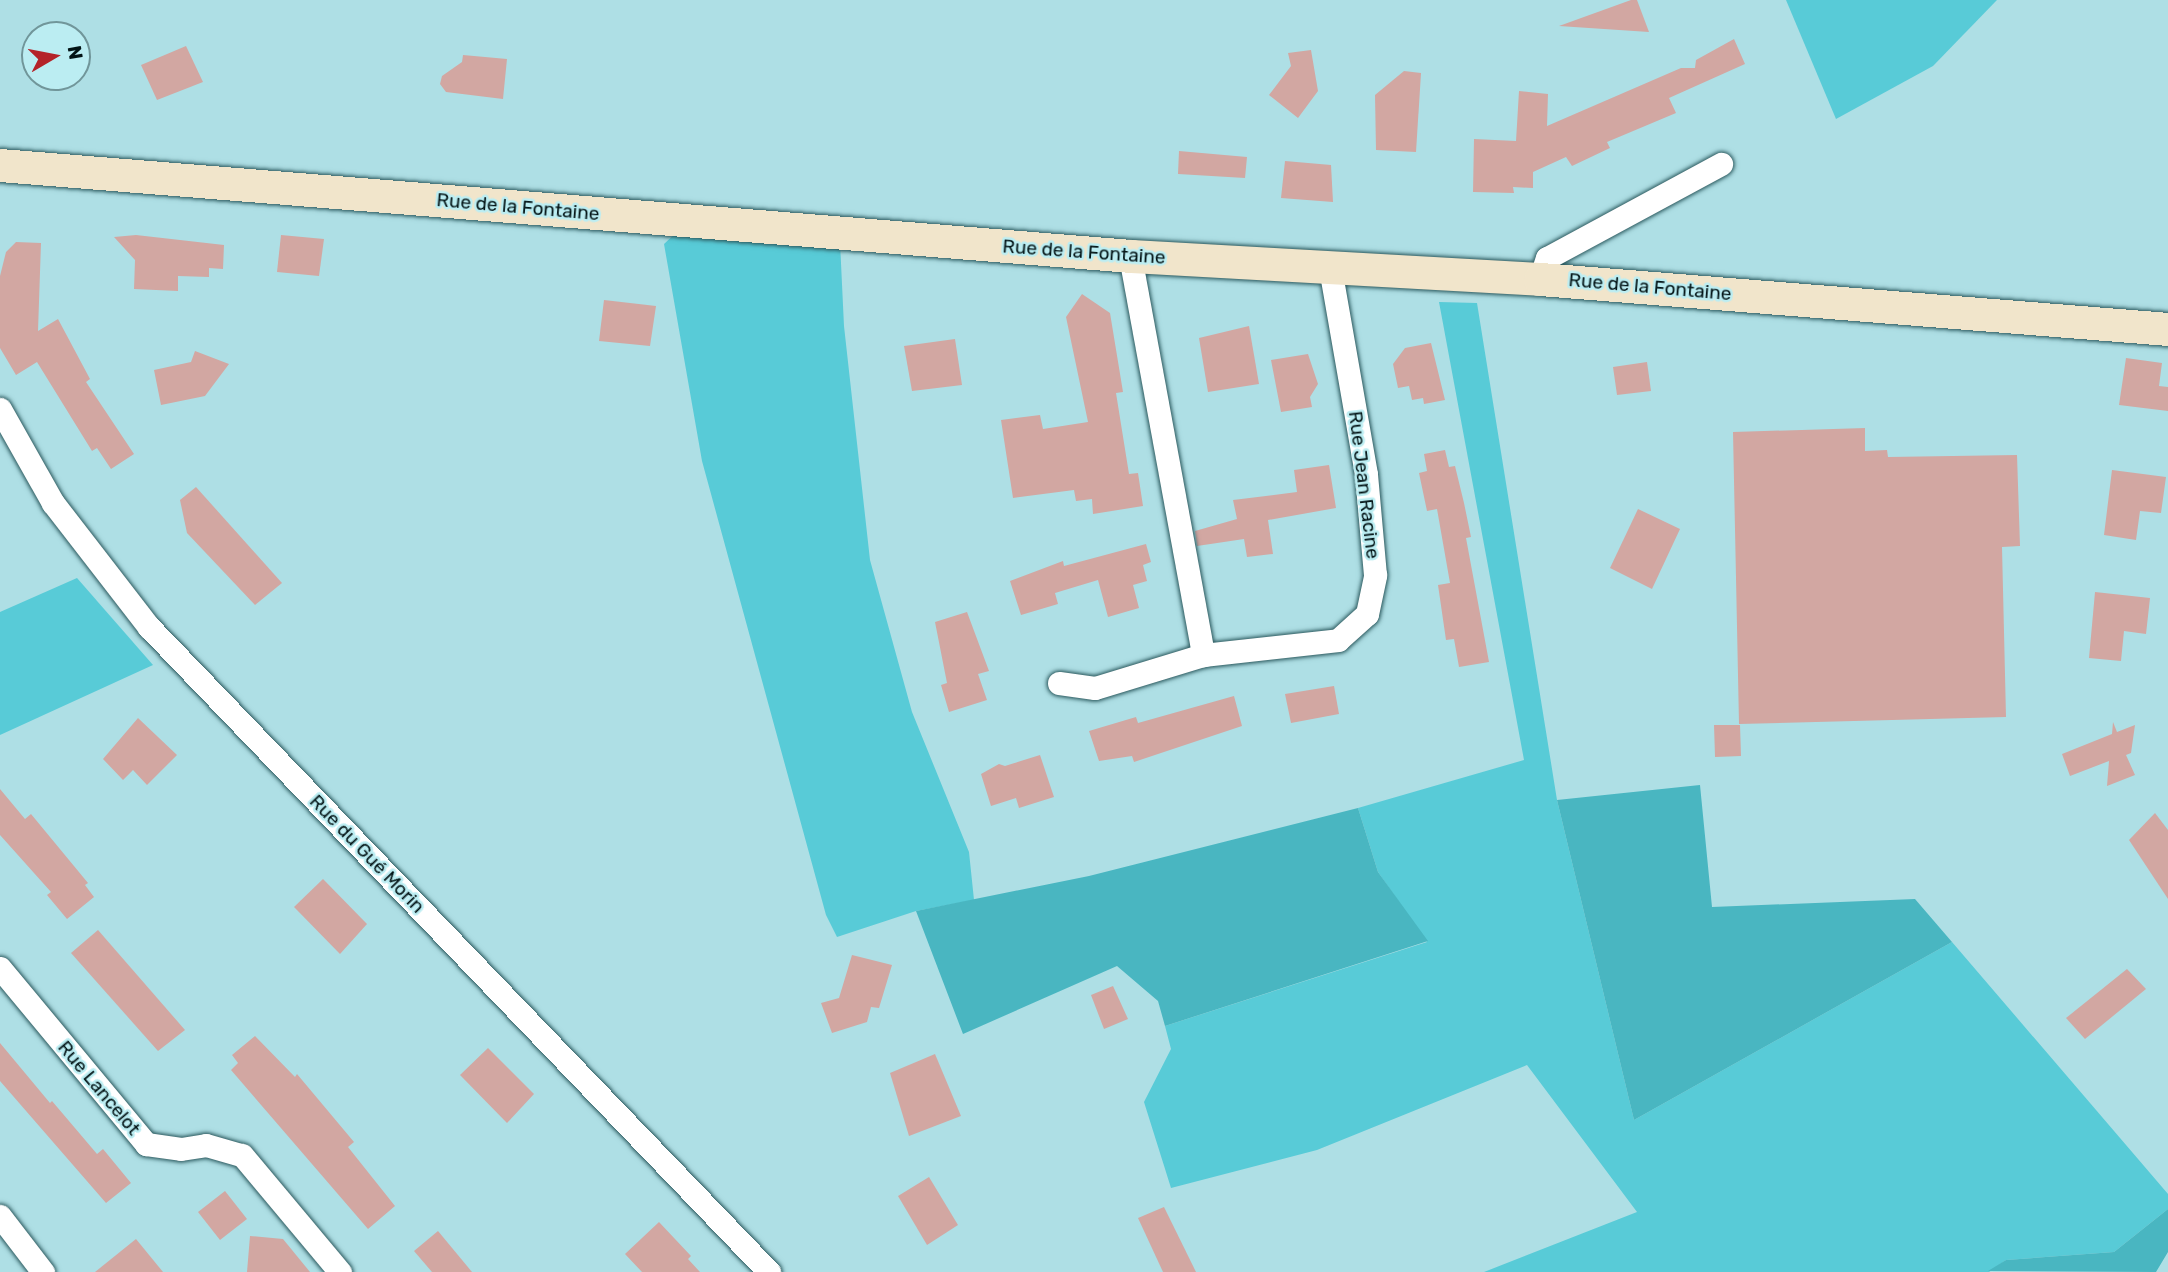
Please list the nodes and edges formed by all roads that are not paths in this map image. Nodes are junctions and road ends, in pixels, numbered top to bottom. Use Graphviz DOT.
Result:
graph roads {
  1 [pos="1721,164"];
  2 [pos="0,165"];
  3 [pos="1130,256"];
  4 [pos="1330,267"];
  5 [pos="1540,279"];
  6 [pos="2168,329"];
  7 [pos="0,409"];
  8 [pos="1203,655"];
  9 [pos="1059,683"];
  10 [pos="0,968"];
  11 [pos="0,1216"];
  12 [pos="43,1272"];
  13 [pos="340,1272"];
  14 [pos="769,1272"];
  1 -- 5 [label="street"];
  2 -- 3 [label="street, Rue de la Fontaine"];
  3 -- 4 [label="street, Rue de la Fontaine"];
  3 -- 8 [label="street"];
  4 -- 5 [label="street, Rue de la Fontaine"];
  4 -- 8 [label="street, Rue Jean Racine"];
  5 -- 6 [label="street, Rue de la Fontaine"];
  7 -- 14 [label="street, Rue du Gué Morin"];
  8 -- 9 [label="street, Rue Jean Racine"];
  10 -- 13 [label="street, Rue Lancelot"];
  11 -- 12 [label="street"];
}
